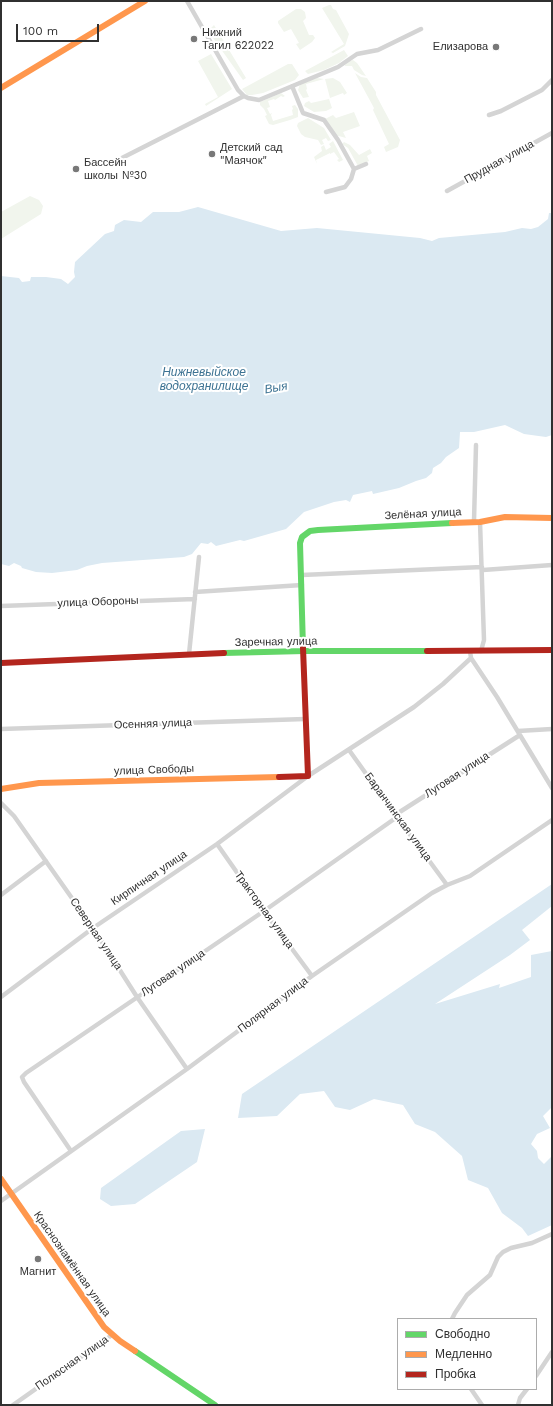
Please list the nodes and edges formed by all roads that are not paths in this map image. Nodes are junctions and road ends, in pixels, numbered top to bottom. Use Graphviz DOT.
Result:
graph roads {
  1 [pos="144,1"];
  2 [pos="187,1"];
  3 [pos="421,29"];
  4 [pos="552,80"];
  5 [pos="292,86"];
  6 [pos="1,88"];
  7 [pos="244,96"];
  8 [pos="489,115"];
  9 [pos="552,133"];
  10 [pos="120,159"];
  11 [pos="366,164"];
  12 [pos="354,169"];
  13 [pos="447,190"];
  14 [pos="326,192"];
  15 [pos="476,445"];
  16 [pos="552,518"];
  17 [pos="477,522"];
  18 [pos="199,557"];
  19 [pos="552,565"];
  20 [pos="482,568"];
  21 [pos="302,575"];
  22 [pos="302,585"];
  23 [pos="195,592"];
  24 [pos="195,599"];
  25 [pos="1,606"];
  26 [pos="552,650"];
  27 [pos="304,651"];
  28 [pos="470,651"];
  29 [pos="481,651"];
  30 [pos="189,654"];
  31 [pos="470,658"];
  32 [pos="1,663"];
  33 [pos="305,719"];
  34 [pos="1,729"];
  35 [pos="552,729"];
  36 [pos="519,733"];
  37 [pos="349,750"];
  38 [pos="308,776"];
  39 [pos="552,788"];
  40 [pos="1,789"];
  41 [pos="1,803"];
  42 [pos="396,816"];
  43 [pos="552,820"];
  44 [pos="217,844"];
  45 [pos="46,861"];
  46 [pos="447,885"];
  47 [pos="1,895"];
  48 [pos="264,911"];
  49 [pos="93,928"];
  50 [pos="312,976"];
  51 [pos="2,995"];
  52 [pos="138,997"];
  53 [pos="187,1069"];
  54 [pos="71,1151"];
  55 [pos="1,1179"];
  56 [pos="11,1194"];
  57 [pos="1,1201"];
  58 [pos="552,1234"];
  59 [pos="452,1318"];
  60 [pos="112,1335"];
  61 [pos="552,1352"];
  62 [pos="537,1374"];
  63 [pos="472,1390"];
  64 [pos="525,1390"];
  65 [pos="13,1405"];
  66 [pos="215,1405"];
  67 [pos="482,1405"];
  68 [pos="518,1405"];
  1 -- 6 [label="street"];
  2 -- 7 [label="street"];
  3 -- 5 [label="street"];
  4 -- 8 [label="street"];
  5 -- 7 [label="street"];
  5 -- 12 [label="street"];
  7 -- 10 [label="street"];
  9 -- 13 [label="street, Прудная улица"];
  11 -- 12 [label="street"];
  12 -- 14 [label="street"];
  15 -- 17 [label="street"];
  16 -- 17 [label="street, Зелёная улица"];
  17 -- 20 [label="street"];
  17 -- 21 [label="street, Зелёная улица"];
  18 -- 23 [label="street"];
  19 -- 20 [label="street"];
  20 -- 21 [label="street"];
  20 -- 29 [label="street"];
  21 -- 22 [label="street"];
  22 -- 23 [label="street"];
  22 -- 27 [label="street"];
  23 -- 24 [label="street"];
  24 -- 25 [label="street, улица Обороны"];
  24 -- 30 [label="street"];
  26 -- 29 [label="street, Заречная улица"];
  27 -- 28 [label="street, Заречная улица"];
  27 -- 30 [label="street, Заречная улица"];
  27 -- 33 [label="street"];
  28 -- 29 [label="street, Заречная улица"];
  28 -- 31 [label="street"];
  30 -- 32 [label="street, Заречная улица"];
  31 -- 36 [label="street"];
  31 -- 37 [label="street, Кирпичная улица"];
  33 -- 34 [label="street, Осенняя улица"];
  33 -- 38 [label="street"];
  35 -- 36 [label="street, Луговая улица"];
  36 -- 39 [label="street"];
  36 -- 42 [label="street, Луговая улица"];
  37 -- 38 [label="street, Кирпичная улица"];
  37 -- 42 [label="street, Баранчинская улица"];
  38 -- 40 [label="street, улица Свободы"];
  38 -- 44 [label="street, Кирпичная улица"];
  41 -- 45 [label="street, Северная улица"];
  42 -- 46 [label="street, Баранчинская улица"];
  42 -- 48 [label="street, Луговая улица"];
  43 -- 46 [label="street, Полярная улица"];
  44 -- 48 [label="street, Тракторная улица"];
  44 -- 49 [label="street, Кирпичная улица"];
  45 -- 47 [label="street"];
  45 -- 49 [label="street, Северная улица"];
  46 -- 50 [label="street, Полярная улица"];
  48 -- 50 [label="street, Тракторная улица"];
  48 -- 52 [label="street, Луговая улица"];
  49 -- 51 [label="street, Кирпичная улица"];
  49 -- 52 [label="street, Северная улица"];
  50 -- 53 [label="street, Полярная улица"];
  52 -- 53 [label="street, Северная улица"];
  52 -- 54 [label="street, Луговая улица"];
  53 -- 54 [label="street, Полярная улица"];
  54 -- 56 [label="street, Полярная улица"];
  55 -- 56 [label="street, Краснознамённая улица"];
  56 -- 57 [label="street, Полярная улица"];
  56 -- 60 [label="street, Краснознамённая улица"];
  58 -- 59 [label="street"];
  60 -- 65 [label="street, Полюсная улица"];
  60 -- 66 [label="street, Краснознамённая улица"];
  61 -- 62 [label="street"];
  63 -- 67 [label="street"];
  64 -- 68 [label="street"];
}
